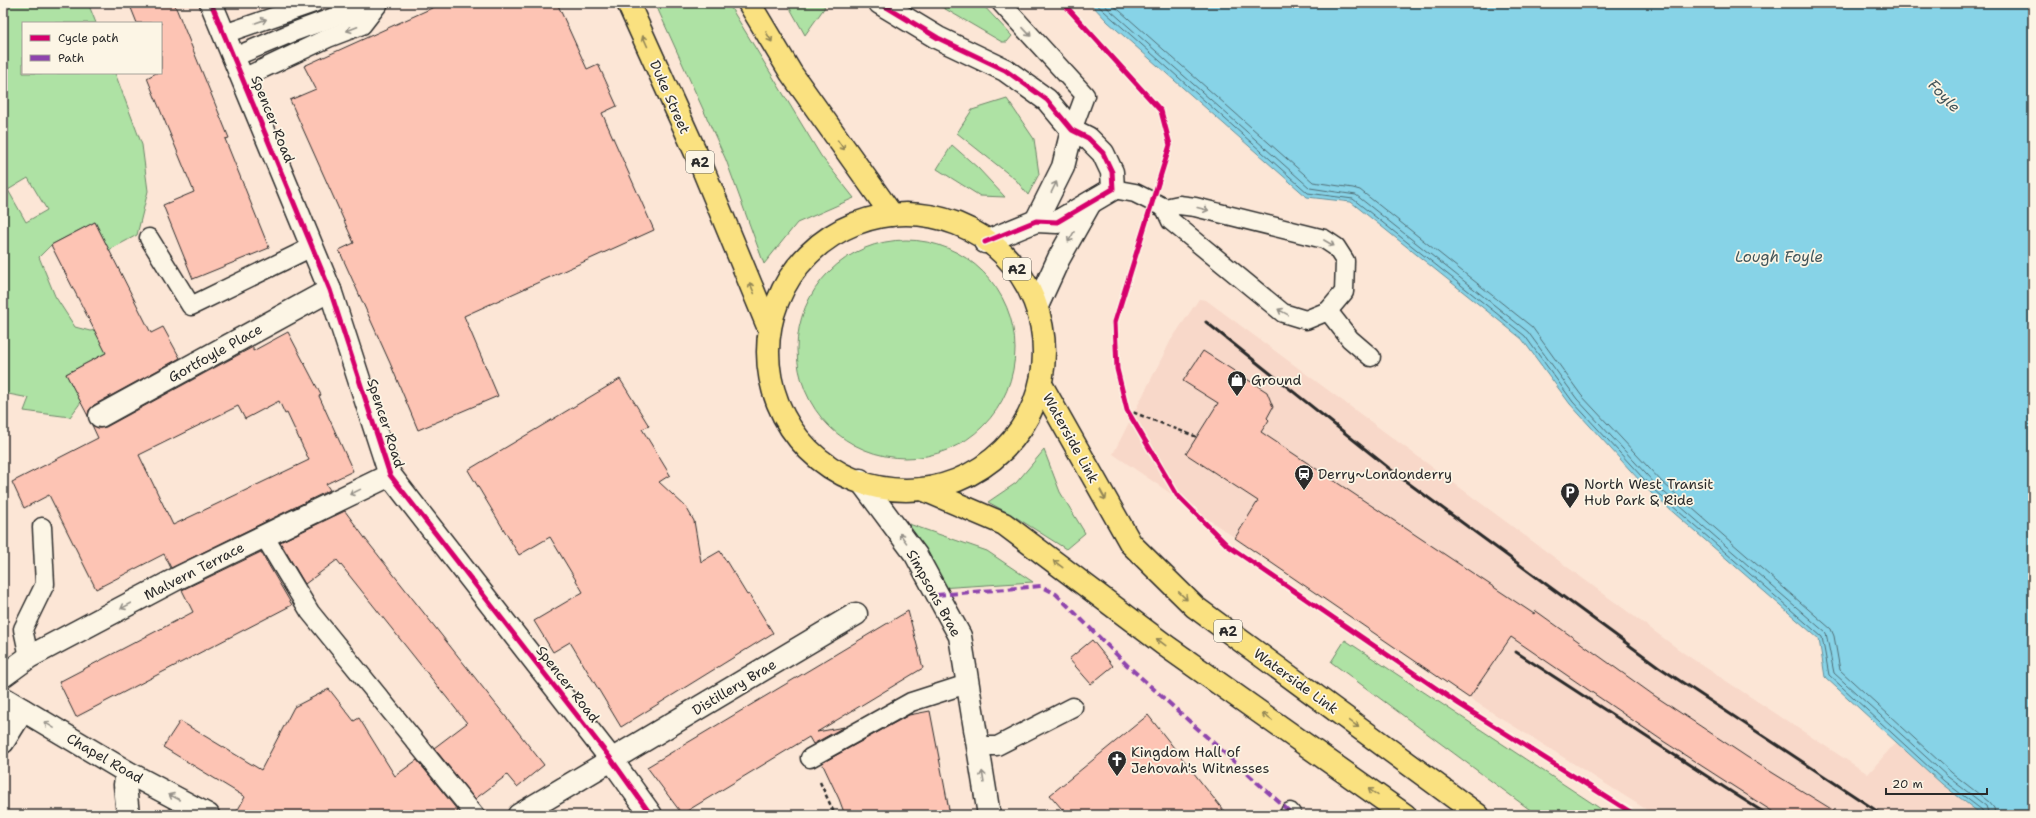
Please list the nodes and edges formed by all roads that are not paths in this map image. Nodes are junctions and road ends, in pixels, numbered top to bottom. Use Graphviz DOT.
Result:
graph roads {
  1 [pos="211,3"];
  2 [pos="314,3"];
  3 [pos="372,3"];
  4 [pos="379,3"];
  5 [pos="628,3"];
  6 [pos="749,3"];
  7 [pos="880,3"];
  8 [pos="1001,3"];
  9 [pos="224,34"];
  10 [pos="234,57"];
  11 [pos="243,78"];
  12 [pos="1072,130"];
  13 [pos="1113,189"];
  14 [pos="1090,203"];
  15 [pos="1165,208"];
  16 [pos="892,214"];
  17 [pos="1036,221"];
  18 [pos="149,238"];
  19 [pos="985,242"];
  20 [pos="312,247"];
  21 [pos="330,290"];
  22 [pos="1037,306"];
  23 [pos="1328,311"];
  24 [pos="767,324"];
  25 [pos="1371,356"];
  26 [pos="1043,388"];
  27 [pos="100,416"];
  28 [pos="390,475"];
  29 [pos="860,480"];
  30 [pos="922,489"];
  31 [pos="42,526"];
  32 [pos="264,536"];
  33 [pos="856,614"];
  34 [pos="29,657"];
  35 [pos="3,676"];
  36 [pos="967,684"];
  37 [pos="3,698"];
  38 [pos="1073,707"];
  39 [pos="23,710"];
  40 [pos="3,742"];
  41 [pos="978,746"];
  42 [pos="810,758"];
  43 [pos="611,759"];
  44 [pos="127,772"];
  45 [pos="128,815"];
  46 [pos="208,815"];
  47 [pos="474,815"];
  48 [pos="519,815"];
  49 [pos="651,815"];
  50 [pos="989,815"];
  51 [pos="1405,815"];
  52 [pos="1478,815"];
  1 -- 9 [label="street, Spencer Road"];
  9 -- 2 [label="lane, one-way"];
  3 -- 10 [label="lane"];
  4 -- 11 [label="lane, one-way"];
  24 -- 5 [label="highway, Duke Street / A2, one-way"];
  6 -- 16 [label="highway, one-way"];
  7 -- 12 [label="street"];
  8 -- 12 [label="lane, one-way"];
  9 -- 10 [label="street, Spencer Road"];
  10 -- 11 [label="street, Spencer Road"];
  11 -- 20 [label="street, Spencer Road"];
  12 -- 13 [label="street"];
  17 -- 12 [label="street, one-way"];
  13 -- 14 [label="street"];
  13 -- 15 [label="lane"];
  14 -- 17 [label="street"];
  14 -- 22 [label="street, one-way"];
  23 -- 15 [label="lane, one-way"];
  15 -- 23 [label="lane, one-way"];
  16 -- 19 [label="highway, A2"];
  16 -- 24 [label="highway, A2"];
  17 -- 19 [label="street"];
  18 -- 20 [label="lane"];
  19 -- 22 [label="highway, A2"];
  20 -- 21 [label="street, Spencer Road"];
  21 -- 27 [label="street, Gortfoyle Place"];
  21 -- 28 [label="street, Spencer Road"];
  22 -- 26 [label="highway, A2"];
  23 -- 25 [label="lane"];
  24 -- 29 [label="highway, A2"];
  26 -- 30 [label="highway, A2"];
  26 -- 52 [label="highway, Waterside Link / A2, one-way"];
  28 -- 32 [label="street, Malvern Terrace, one-way"];
  28 -- 43 [label="street, Spencer Road"];
  29 -- 30 [label="highway, A2"];
  36 -- 29 [label="street, Simpsons Brae, one-way"];
  51 -- 30 [label="highway, A2, one-way"];
  31 -- 34 [label="lane"];
  32 -- 34 [label="street, Malvern Terrace, one-way"];
  32 -- 47 [label="lane"];
  33 -- 43 [label="street, Distillery Brae"];
  34 -- 35 [label="street, Malvern Terrace"];
  36 -- 41 [label="street, Simpsons Brae"];
  36 -- 42 [label="lane"];
  37 -- 39 [label="street, Chapel Road"];
  38 -- 41 [label="lane"];
  39 -- 40 [label="street"];
  44 -- 39 [label="street, Chapel Road, one-way"];
  50 -- 41 [label="street, Simpsons Brae, one-way"];
  43 -- 48 [label="street, Distillery Brae"];
  43 -- 49 [label="street, Spencer Road"];
  44 -- 45 [label="street"];
  46 -- 44 [label="street, Chapel Road, one-way"];
}
